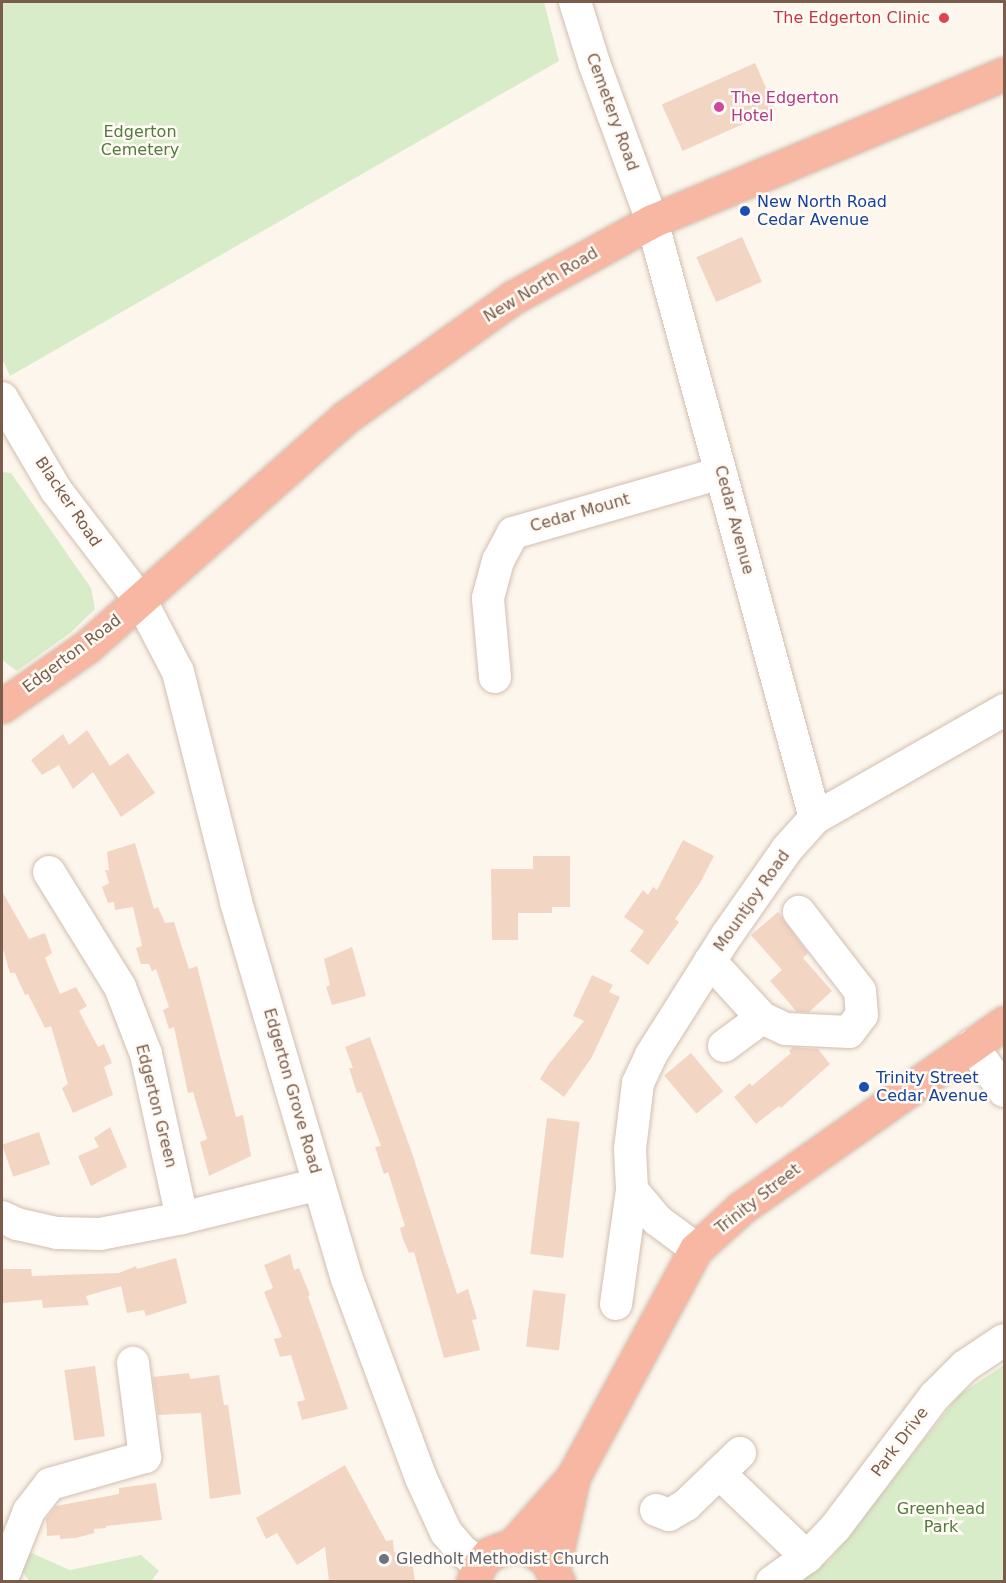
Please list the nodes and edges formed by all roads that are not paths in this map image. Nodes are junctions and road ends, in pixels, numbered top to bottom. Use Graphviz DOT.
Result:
graph roads {
  1 [pos="575,2"];
  2 [pos="1005,74"];
  3 [pos="652,221"];
  4 [pos="2,398"];
  5 [pos="721,472"];
  6 [pos="141,601"];
  7 [pos="495,677"];
  8 [pos="2,706"];
  9 [pos="1005,710"];
  10 [pos="815,818"];
  11 [pos="50,872"];
  12 [pos="799,912"];
  13 [pos="710,961"];
  14 [pos="762,1018"];
  15 [pos="1005,1023"];
  16 [pos="972,1045"];
  17 [pos="724,1046"];
  18 [pos="1005,1091"];
  19 [pos="319,1184"];
  20 [pos="632,1190"];
  21 [pos="2,1217"];
  22 [pos="182,1218"];
  23 [pos="696,1249"];
  24 [pos="616,1304"];
  25 [pos="1005,1340"];
  26 [pos="133,1363"];
  27 [pos="573,1477"];
  28 [pos="656,1510"];
  29 [pos="513,1545"];
  30 [pos="807,1557"];
  31 [pos="4,1566"];
  32 [pos="476,1573"];
  33 [pos="556,1575"];
  34 [pos="772,1581"];
  1 -- 3 [label="street, Cemetery Road"];
  2 -- 3 [label="highway, New North Road"];
  3 -- 5 [label="street, Cedar Avenue"];
  3 -- 6 [label="highway, New North Road"];
  4 -- 6 [label="street, Blacker Road"];
  5 -- 7 [label="street, Cedar Mount"];
  5 -- 10 [label="street, Cedar Avenue"];
  6 -- 8 [label="highway, Edgerton Road"];
  6 -- 19 [label="street, Edgerton Grove Road"];
  9 -- 10 [label="street, Mountjoy Road"];
  10 -- 13 [label="street, Mountjoy Road"];
  11 -- 22 [label="street, Edgerton Green"];
  12 -- 14 [label="street"];
  13 -- 14 [label="street"];
  13 -- 20 [label="street, Mountjoy Road"];
  14 -- 17 [label="street"];
  15 -- 16 [label="highway, Trinity Street"];
  16 -- 18 [label="street"];
  16 -- 23 [label="highway, Trinity Street"];
  19 -- 22 [label="street"];
  19 -- 32 [label="street, Edgerton Grove Road"];
  20 -- 23 [label="street"];
  20 -- 24 [label="street, Mountjoy Road"];
  21 -- 22 [label="street"];
  23 -- 27 [label="highway, Trinity Street"];
  25 -- 30 [label="street, Park Drive"];
  26 -- 31 [label="street"];
  27 -- 29 [label="highway, Trinity Street"];
  27 -- 33 [label="highway, Trinity Street"];
  28 -- 30 [label="street"];
  29 -- 32 [label="highway"];
  29 -- 33 [label="highway"];
  30 -- 34 [label="street, Park Drive"];
}
